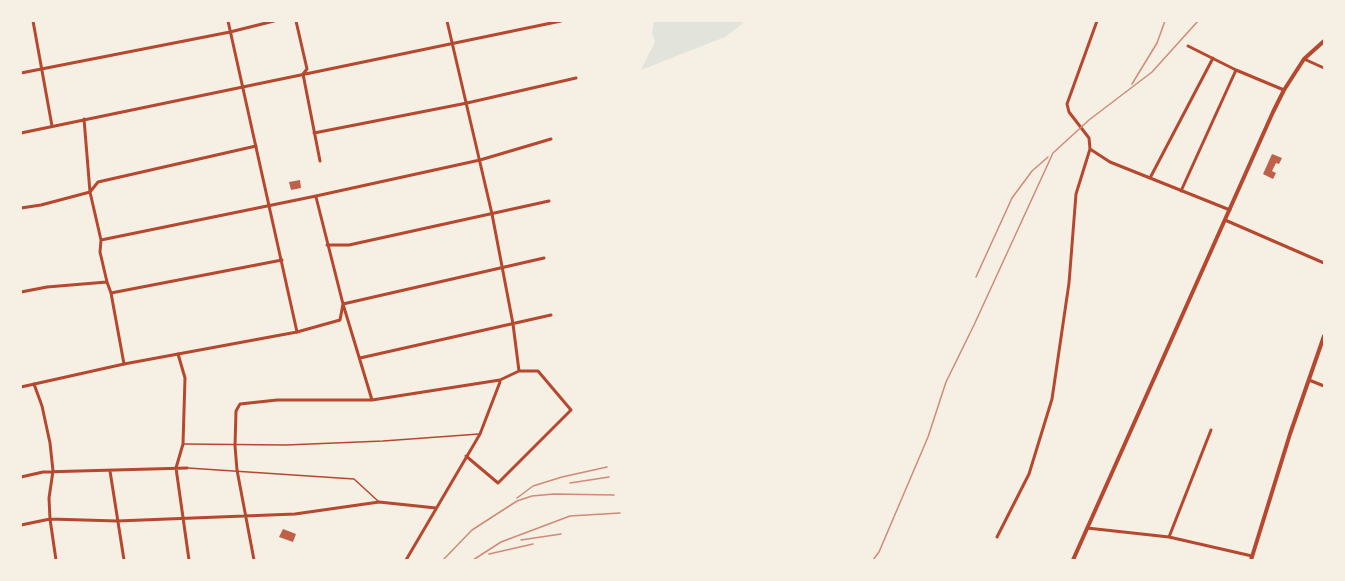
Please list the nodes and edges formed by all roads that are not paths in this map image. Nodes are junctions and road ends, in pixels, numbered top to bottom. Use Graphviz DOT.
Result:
graph roads {
  1 [pos="33,21"];
  2 [pos="228,21"];
  3 [pos="273,21"];
  4 [pos="296,21"];
  5 [pos="447,21"];
  6 [pos="561,21"];
  7 [pos="1097,21"];
  8 [pos="230,32"];
  9 [pos="1324,41"];
  10 [pos="452,44"];
  11 [pos="1188,46"];
  12 [pos="1213,58"];
  13 [pos="1304,59"];
  14 [pos="1324,68"];
  15 [pos="41,70"];
  16 [pos="1236,70"];
  17 [pos="21,73"];
  18 [pos="303,74"];
  19 [pos="576,78"];
  20 [pos="242,86"];
  21 [pos="1284,90"];
  22 [pos="467,104"];
  23 [pos="84,119"];
  24 [pos="52,126"];
  25 [pos="21,133"];
  26 [pos="314,133"];
  27 [pos="550,139"];
  28 [pos="256,146"];
  29 [pos="1090,148"];
  30 [pos="480,160"];
  31 [pos="320,162"];
  32 [pos="1150,178"];
  33 [pos="90,192"];
  34 [pos="1181,192"];
  35 [pos="316,196"];
  36 [pos="549,201"];
  37 [pos="269,204"];
  38 [pos="21,208"];
  39 [pos="1230,210"];
  40 [pos="492,213"];
  41 [pos="1225,220"];
  42 [pos="101,240"];
  43 [pos="327,245"];
  44 [pos="544,258"];
  45 [pos="282,260"];
  46 [pos="1324,263"];
  47 [pos="503,268"];
  48 [pos="107,282"];
  49 [pos="21,292"];
  50 [pos="111,293"];
  51 [pos="343,304"];
  52 [pos="552,315"];
  53 [pos="513,324"];
  54 [pos="297,332"];
  55 [pos="1324,336"];
  56 [pos="178,354"];
  57 [pos="360,359"];
  58 [pos="124,364"];
  59 [pos="519,371"];
  60 [pos="1308,380"];
  61 [pos="500,381"];
  62 [pos="34,384"];
  63 [pos="1324,386"];
  64 [pos="21,387"];
  65 [pos="372,400"];
  66 [pos="1211,430"];
  67 [pos="480,434"];
  68 [pos="183,444"];
  69 [pos="235,446"];
  70 [pos="466,456"];
  71 [pos="176,468"];
  72 [pos="187,468"];
  73 [pos="237,470"];
  74 [pos="53,471"];
  75 [pos="110,471"];
  76 [pos="21,477"];
  77 [pos="379,502"];
  78 [pos="436,507"];
  79 [pos="246,517"];
  80 [pos="50,519"];
  81 [pos="182,519"];
  82 [pos="117,521"];
  83 [pos="21,525"];
  84 [pos="1087,528"];
  85 [pos="997,537"];
  86 [pos="1169,537"];
  87 [pos="1252,558"];
  88 [pos="56,560"];
  89 [pos="124,560"];
  90 [pos="189,560"];
  91 [pos="254,560"];
  92 [pos="406,560"];
  93 [pos="1073,560"];
  1 -- 15 [label="street"];
  2 -- 8 [label="street"];
  3 -- 8 [label="street"];
  4 -- 18 [label="street"];
  5 -- 10 [label="street"];
  6 -- 10 [label="street"];
  7 -- 29 [label="street"];
  8 -- 15 [label="street"];
  8 -- 20 [label="street"];
  9 -- 13 [label="main road"];
  10 -- 18 [label="street"];
  10 -- 22 [label="street"];
  11 -- 12 [label="street"];
  12 -- 16 [label="street"];
  12 -- 32 [label="street"];
  13 -- 14 [label="street"];
  13 -- 21 [label="main road"];
  15 -- 17 [label="street"];
  15 -- 24 [label="street"];
  16 -- 21 [label="street"];
  16 -- 34 [label="street"];
  18 -- 20 [label="street"];
  18 -- 26 [label="street"];
  19 -- 22 [label="street"];
  20 -- 23 [label="street"];
  20 -- 28 [label="street"];
  21 -- 39 [label="main road"];
  22 -- 26 [label="street"];
  22 -- 30 [label="street"];
  23 -- 24 [label="street"];
  23 -- 33 [label="street"];
  24 -- 25 [label="street"];
  26 -- 31 [label="street"];
  27 -- 30 [label="street"];
  28 -- 33 [label="street"];
  28 -- 37 [label="street"];
  29 -- 32 [label="street"];
  29 -- 85 [label="street"];
  30 -- 35 [label="street"];
  30 -- 40 [label="street"];
  32 -- 34 [label="street"];
  33 -- 38 [label="street"];
  33 -- 42 [label="street"];
  34 -- 39 [label="street"];
  35 -- 37 [label="street"];
  35 -- 43 [label="street"];
  36 -- 40 [label="street"];
  37 -- 42 [label="street"];
  37 -- 45 [label="street"];
  39 -- 41 [label="main road"];
  40 -- 43 [label="street"];
  40 -- 47 [label="street"];
  41 -- 46 [label="street"];
  41 -- 84 [label="main road"];
  42 -- 48 [label="street"];
  43 -- 51 [label="street"];
  44 -- 47 [label="street"];
  45 -- 50 [label="street"];
  45 -- 54 [label="street"];
  47 -- 51 [label="street"];
  47 -- 53 [label="street"];
  48 -- 49 [label="street"];
  48 -- 50 [label="street"];
  50 -- 58 [label="street"];
  51 -- 54 [label="street"];
  51 -- 57 [label="street"];
  52 -- 53 [label="street"];
  53 -- 57 [label="street"];
  53 -- 59 [label="street"];
  54 -- 56 [label="street"];
  55 -- 60 [label="main road"];
  56 -- 58 [label="street"];
  56 -- 68 [label="street"];
  57 -- 65 [label="street"];
  58 -- 62 [label="street"];
  59 -- 61 [label="street"];
  59 -- 70 [label="street"];
  60 -- 63 [label="street"];
  60 -- 87 [label="main road"];
  61 -- 65 [label="street"];
  61 -- 67 [label="street"];
  62 -- 64 [label="street"];
  62 -- 74 [label="street"];
  65 -- 69 [label="street"];
  66 -- 86 [label="street"];
  67 -- 69 [label="lane"];
  67 -- 70 [label="street"];
  68 -- 69 [label="lane"];
  68 -- 71 [label="street"];
  69 -- 73 [label="street"];
  70 -- 78 [label="street"];
  71 -- 72 [label="street"];
  71 -- 75 [label="street"];
  71 -- 81 [label="street"];
  72 -- 73 [label="lane"];
  73 -- 77 [label="lane"];
  73 -- 79 [label="street"];
  74 -- 75 [label="street"];
  74 -- 76 [label="street"];
  74 -- 80 [label="street"];
  75 -- 82 [label="street"];
  77 -- 78 [label="street"];
  77 -- 79 [label="street"];
  78 -- 92 [label="street"];
  79 -- 81 [label="street"];
  79 -- 91 [label="street"];
  80 -- 82 [label="street"];
  80 -- 83 [label="street"];
  80 -- 88 [label="street"];
  81 -- 82 [label="street"];
  81 -- 90 [label="street"];
  82 -- 89 [label="street"];
  84 -- 86 [label="street"];
  84 -- 93 [label="main road"];
  86 -- 87 [label="street"];
}
